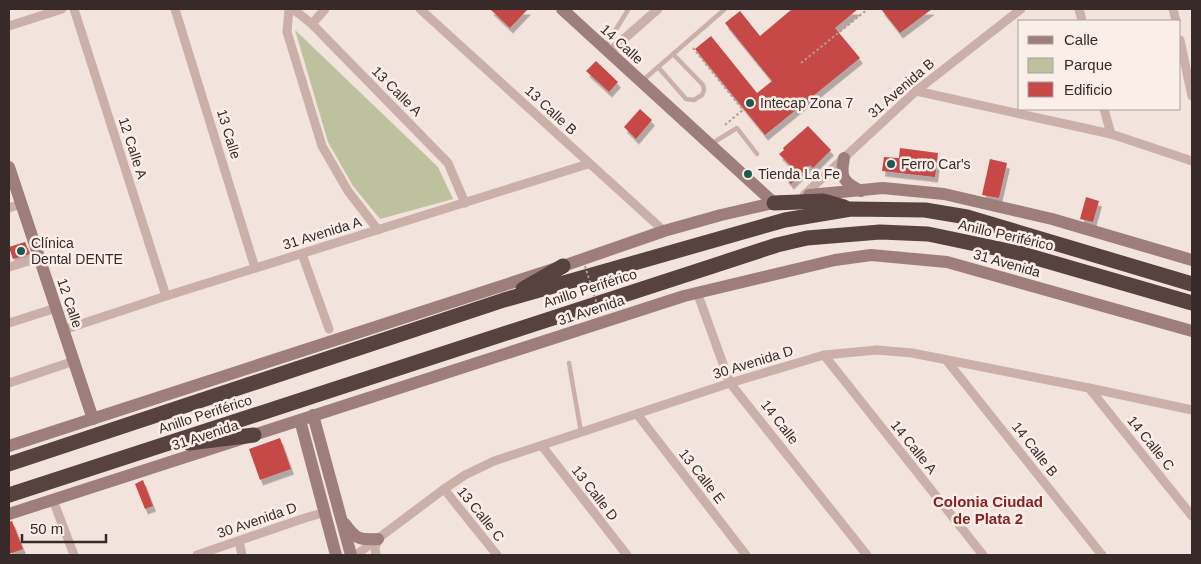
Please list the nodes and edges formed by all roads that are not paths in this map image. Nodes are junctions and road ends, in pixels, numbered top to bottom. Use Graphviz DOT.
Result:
graph roads {
  1 [pos="62,9"];
  2 [pos="74,9"];
  3 [pos="175,9"];
  4 [pos="291,9"];
  5 [pos="325,9"];
  6 [pos="420,9"];
  7 [pos="562,9"];
  8 [pos="658,9"];
  9 [pos="725,9"];
  10 [pos="1020,9"];
  11 [pos="628,10"];
  12 [pos="312,24"];
  13 [pos="9,26"];
  14 [pos="1181,45"];
  15 [pos="606,50"];
  16 [pos="673,54"];
  17 [pos="658,67"];
  18 [pos="641,82"];
  19 [pos="916,92"];
  20 [pos="1192,96"];
  21 [pos="1104,110"];
  22 [pos="1111,134"];
  23 [pos="710,145"];
  24 [pos="757,154"];
  25 [pos="844,158"];
  26 [pos="1192,161"];
  27 [pos="588,164"];
  28 [pos="9,167"];
  29 [pos="860,191"];
  30 [pos="804,195"];
  31 [pos="465,203"];
  32 [pos="774,203"];
  33 [pos="15,206"];
  34 [pos="850,208"];
  35 [pos="378,230"];
  36 [pos="664,231"];
  37 [pos="302,254"];
  38 [pos="39,258"];
  39 [pos="1192,260"];
  40 [pos="563,266"];
  41 [pos="9,267"];
  42 [pos="255,268"];
  43 [pos="1192,284"];
  44 [pos="697,292"];
  45 [pos="166,296"];
  46 [pos="504,300"];
  47 [pos="1192,303"];
  48 [pos="56,308"];
  49 [pos="9,323"];
  50 [pos="329,329"];
  51 [pos="63,330"];
  52 [pos="1192,331"];
  53 [pos="824,355"];
  54 [pos="74,361"];
  55 [pos="947,361"];
  56 [pos="569,363"];
  57 [pos="9,383"];
  58 [pos="730,383"];
  59 [pos="1089,388"];
  60 [pos="1192,410"];
  61 [pos="637,414"];
  62 [pos="313,415"];
  63 [pos="93,419"];
  64 [pos="300,420"];
  65 [pos="581,433"];
  66 [pos="254,435"];
  67 [pos="9,446"];
  68 [pos="542,446"];
  69 [pos="153,448"];
  70 [pos="9,464"];
  71 [pos="444,489"];
  72 [pos="9,495"];
  73 [pos="53,500"];
  74 [pos="326,512"];
  75 [pos="9,514"];
  76 [pos="1192,516"];
  77 [pos="342,519"];
  78 [pos="378,539"];
  79 [pos="239,541"];
  80 [pos="74,555"];
  81 [pos="197,555"];
  82 [pos="242,555"];
  83 [pos="336,555"];
  84 [pos="351,555"];
  85 [pos="356,555"];
  86 [pos="376,555"];
  87 [pos="497,555"];
  88 [pos="627,555"];
  89 [pos="746,555"];
  90 [pos="867,555"];
  91 [pos="983,555"];
  92 [pos="1102,555"];
  1 -- 13 [label="street"];
  2 -- 45 [label="street, 12 Calle A"];
  3 -- 42 [label="street, 13 Calle"];
  4 -- 12 [label="street, 13 Calle A"];
  4 -- 35 [label="street, 13 Calle A"];
  5 -- 12 [label="street"];
  6 -- 27 [label="street, 13 Calle B"];
  7 -- 15 [label="street, 14 Calle"];
  8 -- 15 [label="street"];
  9 -- 16 [label="lane"];
  10 -- 19 [label="street, 31 Avenida B"];
  11 -- 15 [label="lane"];
  12 -- 31 [label="street, 13 Calle A"];
  14 -- 20 [label="street"];
  15 -- 18 [label="street, 14 Calle"];
  16 -- 17 [label="lane"];
  16 -- 17 [label="lane"];
  17 -- 18 [label="lane"];
  18 -- 23 [label="street, 14 Calle"];
  19 -- 22 [label="street"];
  19 -- 25 [label="street, 31 Avenida B"];
  21 -- 22 [label="street"];
  22 -- 26 [label="street"];
  23 -- 24 [label="lane"];
  23 -- 32 [label="street, 14 Calle"];
  25 -- 29 [label="street"];
  25 -- 30 [label="street, 31 Avenida B"];
  27 -- 31 [label="street, 31 Avenida A"];
  27 -- 36 [label="street, 13 Calle B"];
  28 -- 33 [label="street, 12 Calle"];
  29 -- 30 [label="street"];
  29 -- 39 [label="street"];
  30 -- 32 [label="street"];
  31 -- 35 [label="street, 31 Avenida A"];
  32 -- 34 [label="highway"];
  32 -- 36 [label="street"];
  33 -- 38 [label="street, 12 Calle"];
  34 -- 43 [label="highway, Anillo Periférico"];
  34 -- 46 [label="highway, Anillo Periférico"];
  35 -- 37 [label="street, 31 Avenida A"];
  36 -- 40 [label="street"];
  37 -- 42 [label="street, 31 Avenida A"];
  37 -- 50 [label="street"];
  38 -- 41 [label="street"];
  38 -- 48 [label="street, 12 Calle"];
  40 -- 46 [label="highway"];
  40 -- 63 [label="street"];
  42 -- 45 [label="street, 31 Avenida A"];
  44 -- 52 [label="street, 31 Avenida"];
  44 -- 58 [label="street, 14 Calle"];
  44 -- 62 [label="street, 31 Avenida"];
  45 -- 51 [label="street, 31 Avenida A"];
  46 -- 70 [label="highway, Anillo Periférico"];
  47 -- 69 [label="highway, Anillo Periférico"];
  48 -- 49 [label="street"];
  48 -- 51 [label="street, 12 Calle"];
  51 -- 54 [label="street, 12 Calle"];
  53 -- 55 [label="street, 30 Avenida D"];
  53 -- 58 [label="street, 30 Avenida D"];
  53 -- 91 [label="street, 14 Calle A"];
  54 -- 57 [label="street"];
  54 -- 63 [label="street, 12 Calle"];
  55 -- 59 [label="street, 30 Avenida D"];
  55 -- 92 [label="street, 14 Calle B"];
  56 -- 65 [label="lane"];
  58 -- 61 [label="street, 30 Avenida D"];
  58 -- 90 [label="street, 14 Calle"];
  59 -- 60 [label="street, 30 Avenida D"];
  59 -- 76 [label="street, 14 Calle C"];
  61 -- 65 [label="street, 30 Avenida D"];
  61 -- 89 [label="street, 13 Calle E"];
  62 -- 64 [label="street, 31 Avenida"];
  62 -- 77 [label="street"];
  63 -- 67 [label="street"];
  64 -- 66 [label="street, 31 Avenida"];
  64 -- 74 [label="street"];
  65 -- 68 [label="street, 30 Avenida D"];
  66 -- 69 [label="highway"];
  66 -- 73 [label="street, 31 Avenida"];
  68 -- 71 [label="street, 30 Avenida D"];
  68 -- 88 [label="street, 13 Calle D"];
  69 -- 72 [label="highway, Anillo Periférico"];
  71 -- 78 [label="street, 30 Avenida D"];
  71 -- 87 [label="street, 13 Calle C"];
  73 -- 75 [label="street, 31 Avenida"];
  73 -- 80 [label="street"];
  74 -- 79 [label="street, 30 Avenida D"];
  74 -- 83 [label="street"];
  77 -- 78 [label="street"];
  77 -- 84 [label="street"];
  78 -- 85 [label="street, 30 Avenida D"];
  78 -- 86 [label="street"];
  79 -- 81 [label="street, 30 Avenida D"];
  79 -- 82 [label="street"];
}
